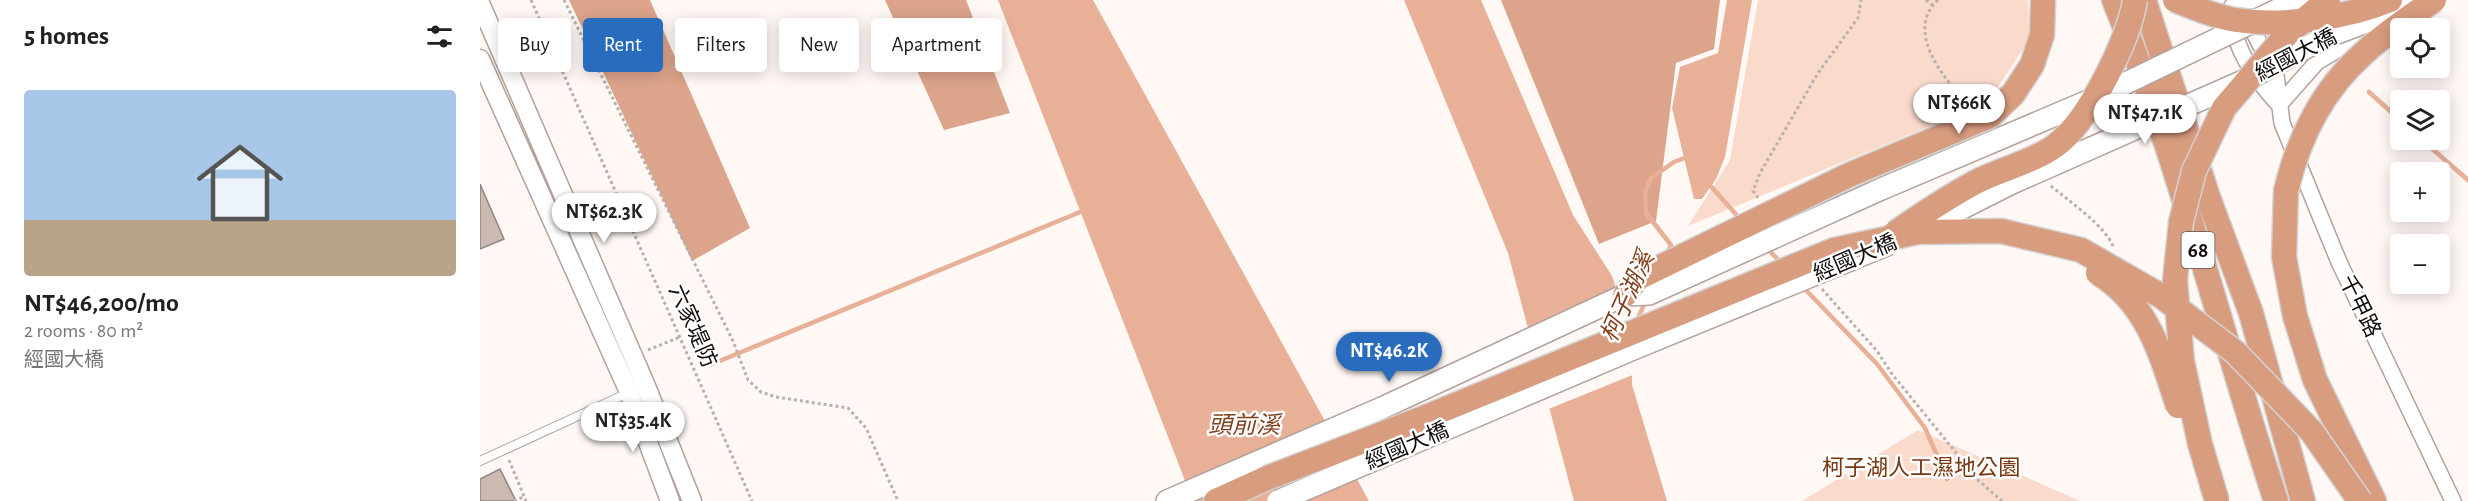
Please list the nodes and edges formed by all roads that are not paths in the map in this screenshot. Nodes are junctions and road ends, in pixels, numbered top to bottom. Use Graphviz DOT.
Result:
graph roads {
  1 [pos="2043,0"];
  2 [pos="2114,0"];
  3 [pos="2135,0"];
  4 [pos="2144,0"];
  5 [pos="2175,0"];
  6 [pos="2271,0"];
  7 [pos="2298,0"];
  8 [pos="2310,0"];
  9 [pos="2328,0"];
  10 [pos="2337,0"];
  11 [pos="2390,0"];
  12 [pos="2424,0"];
  13 [pos="2434,0"];
  14 [pos="480,3"];
  15 [pos="2231,3"];
  16 [pos="498,44"];
  17 [pos="2347,44"];
  18 [pos="480,59"];
  19 [pos="498,72"];
  20 [pos="510,72"];
  21 [pos="2250,78"];
  22 [pos="484,79"];
  23 [pos="2093,99"];
  24 [pos="2279,105"];
  25 [pos="1853,261"];
  26 [pos="1625,296"];
  27 [pos="638,389"];
  28 [pos="480,461"];
  29 [pos="670,501"];
  30 [pos="692,501"];
  31 [pos="1167,501"];
  32 [pos="1216,501"];
  33 [pos="1278,501"];
  34 [pos="2212,501"];
  35 [pos="2217,501"];
  36 [pos="2276,501"];
  37 [pos="2303,501"];
  38 [pos="2360,501"];
  39 [pos="2374,501"];
  40 [pos="2453,501"];
  1 -- 26 [label="highway, bridge"];
  2 -- 36 [label="highway, 68"];
  3 -- 23 [label="highway, bridge"];
  4 -- 37 [label="highway, 68"];
  5 -- 11 [label="highway, bridge"];
  6 -- 15 [label="street"];
  7 -- 23 [label="main road, 經國大橋, bridge"];
  8 -- 17 [label="street"];
  9 -- 21 [label="highway, bridge"];
  10 -- 17 [label="street"];
  12 -- 17 [label="street"];
  12 -- 21 [label="main road, 經國大橋, bridge"];
  13 -- 39 [label="highway, bridge"];
  14 -- 16 [label="street"];
  15 -- 24 [label="street, 千甲路"];
  17 -- 24 [label="street"];
  18 -- 22 [label="street"];
  19 -- 22 [label="street"];
  20 -- 27 [label="street"];
  21 -- 25 [label="main road, 經國大橋, bridge"];
  21 -- 35 [label="highway, bridge"];
  22 -- 27 [label="street"];
  23 -- 25 [label="highway, bridge"];
  23 -- 26 [label="main road, 經國大橋, bridge"];
  24 -- 40 [label="street, 千甲路"];
  25 -- 33 [label="main road, 經國大橋, bridge"];
  25 -- 34 [label="highway, bridge"];
  26 -- 31 [label="main road, 經國大橋"];
  27 -- 28 [label="lane"];
  27 -- 29 [label="street"];
  27 -- 30 [label="street"];
  32 -- 38 [label="highway, bridge"];
}
